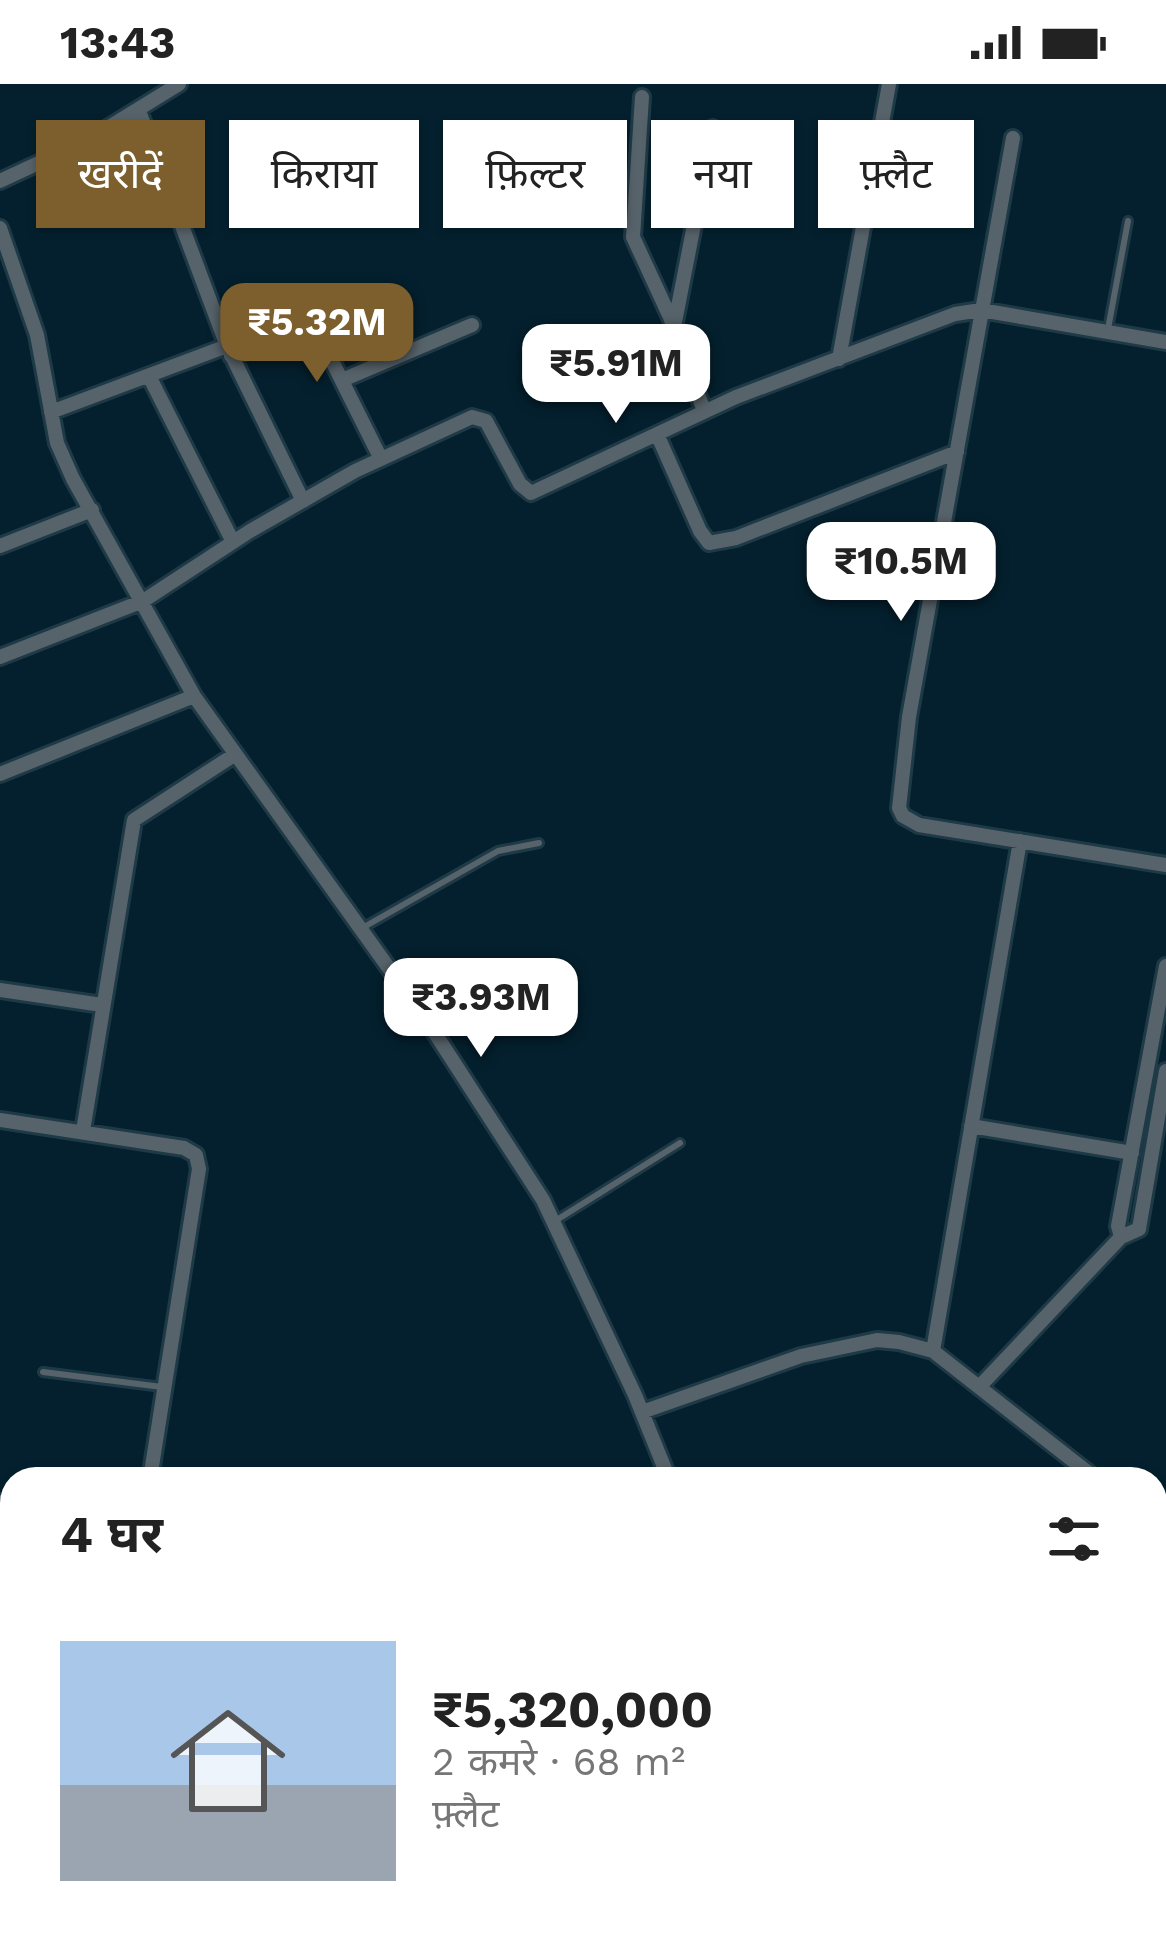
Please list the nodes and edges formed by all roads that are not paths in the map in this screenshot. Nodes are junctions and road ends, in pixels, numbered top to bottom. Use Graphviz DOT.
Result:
graph roads {
  1 [pos="178,84"];
  2 [pos="889,84"];
  3 [pos="641,98"];
  4 [pos="139,111"];
  5 [pos="1013,138"];
  6 [pos="0,181"];
  7 [pos="1128,221"];
  8 [pos="0,228"];
  9 [pos="693,228"];
  10 [pos="981,310"];
  11 [pos="472,325"];
  12 [pos="674,327"];
  13 [pos="1108,332"];
  14 [pos="1166,342"];
  15 [pos="229,351"];
  16 [pos="839,359"];
  17 [pos="149,376"];
  18 [pos="342,380"];
  19 [pos="51,412"];
  20 [pos="704,412"];
  21 [pos="657,434"];
  22 [pos="957,452"];
  23 [pos="381,459"];
  24 [pos="303,501"];
  25 [pos="92,510"];
  26 [pos="233,542"];
  27 [pos="0,546"];
  28 [pos="143,601"];
  29 [pos="0,657"];
  30 [pos="194,696"];
  31 [pos="234,755"];
  32 [pos="0,774"];
  33 [pos="1020,841"];
  34 [pos="538,843"];
  35 [pos="1166,865"];
  36 [pos="361,929"];
  37 [pos="1166,966"];
  38 [pos="0,990"];
  39 [pos="102,1005"];
  40 [pos="1162,1009"];
  41 [pos="1166,1071"];
  42 [pos="0,1120"];
  43 [pos="971,1126"];
  44 [pos="83,1131"];
  45 [pos="680,1144"];
  46 [pos="1132,1153"];
  47 [pos="555,1221"];
  48 [pos="1121,1237"];
  49 [pos="932,1351"];
  50 [pos="44,1372"];
  51 [pos="980,1386"];
  52 [pos="162,1387"];
  53 [pos="642,1412"];
  54 [pos="152,1467"];
  55 [pos="664,1467"];
  56 [pos="1079,1467"];
  1 -- 4 [label="street"];
  2 -- 16 [label="street"];
  3 -- 12 [label="street"];
  4 -- 6 [label="street"];
  4 -- 15 [label="street"];
  5 -- 10 [label="street"];
  7 -- 13 [label="lane"];
  8 -- 19 [label="street"];
  9 -- 12 [label="street"];
  10 -- 13 [label="street"];
  10 -- 16 [label="street"];
  10 -- 22 [label="street"];
  11 -- 18 [label="street"];
  12 -- 20 [label="street"];
  13 -- 14 [label="street"];
  15 -- 17 [label="street"];
  15 -- 18 [label="street"];
  15 -- 24 [label="street"];
  16 -- 20 [label="street"];
  17 -- 19 [label="street"];
  17 -- 26 [label="street"];
  18 -- 23 [label="street"];
  19 -- 25 [label="street"];
  20 -- 21 [label="street"];
  21 -- 22 [label="street"];
  21 -- 23 [label="street"];
  22 -- 33 [label="street"];
  23 -- 24 [label="street"];
  24 -- 26 [label="street"];
  25 -- 27 [label="street"];
  25 -- 28 [label="street"];
  26 -- 28 [label="street"];
  28 -- 29 [label="street"];
  28 -- 30 [label="street"];
  30 -- 31 [label="street"];
  30 -- 32 [label="street"];
  31 -- 36 [label="street"];
  31 -- 39 [label="street"];
  33 -- 35 [label="street"];
  33 -- 43 [label="street"];
  34 -- 36 [label="lane"];
  36 -- 47 [label="street"];
  37 -- 40 [label="street"];
  38 -- 39 [label="street"];
  39 -- 44 [label="street"];
  40 -- 46 [label="street"];
  41 -- 48 [label="street"];
  42 -- 44 [label="street"];
  43 -- 46 [label="street"];
  43 -- 49 [label="street"];
  44 -- 52 [label="street"];
  45 -- 47 [label="lane"];
  46 -- 48 [label="street"];
  47 -- 53 [label="street"];
  48 -- 51 [label="street"];
  49 -- 51 [label="street"];
  49 -- 53 [label="street"];
  50 -- 52 [label="lane"];
  51 -- 56 [label="street"];
  52 -- 54 [label="street"];
  53 -- 55 [label="street"];
}
